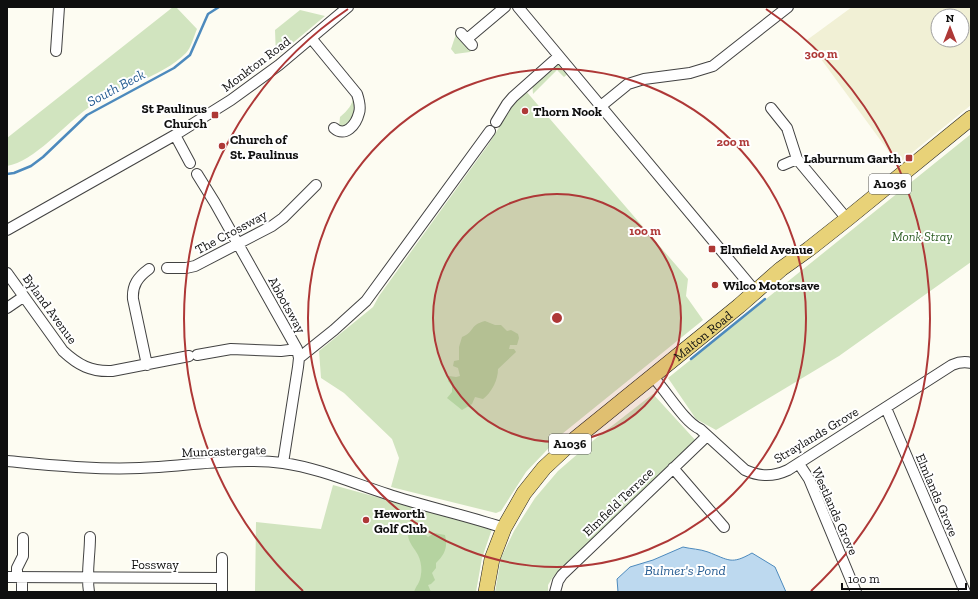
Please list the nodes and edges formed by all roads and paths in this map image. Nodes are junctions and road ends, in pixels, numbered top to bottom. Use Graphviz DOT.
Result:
graph roads {
  1 [pos="59,7"];
  2 [pos="348,7"];
  3 [pos="505,7"];
  4 [pos="518,7"];
  5 [pos="788,7"];
  6 [pos="311,38"];
  7 [pos="467,39"];
  8 [pos="56,51"];
  9 [pos="558,57"];
  10 [pos="601,106"];
  11 [pos="771,108"];
  12 [pos="971,118"];
  13 [pos="496,122"];
  14 [pos="334,128"];
  15 [pos="490,131"];
  16 [pos="175,135"];
  17 [pos="797,159"];
  18 [pos="190,163"];
  19 [pos="783,165"];
  20 [pos="197,174"];
  21 [pos="316,185"];
  22 [pos="847,219"];
  23 [pos="7,230"];
  24 [pos="238,245"];
  25 [pos="168,268"];
  26 [pos="150,269"];
  27 [pos="7,273"];
  28 [pos="755,291"];
  29 [pos="23,296"];
  30 [pos="7,308"];
  31 [pos="298,354"];
  32 [pos="971,364"];
  33 [pos="147,365"];
  34 [pos="652,376"];
  35 [pos="886,408"];
  36 [pos="707,436"];
  37 [pos="7,461"];
  38 [pos="283,463"];
  39 [pos="799,464"];
  40 [pos="673,468"];
  41 [pos="724,527"];
  42 [pos="504,528"];
  43 [pos="23,538"];
  44 [pos="90,538"];
  45 [pos="222,558"];
  46 [pos="15,577"];
  47 [pos="88,577"];
  48 [pos="222,578"];
  49 [pos="22,592"];
  50 [pos="89,592"];
  51 [pos="222,592"];
  52 [pos="486,592"];
  53 [pos="555,592"];
  54 [pos="856,592"];
  55 [pos="965,592"];
  1 -- 8 [label="street"];
  2 -- 6 [label="street, Monkton Road"];
  3 -- 7 [label="street"];
  4 -- 9 [label="street"];
  5 -- 10 [label="street"];
  6 -- 14 [label="street"];
  6 -- 16 [label="street, Monkton Road"];
  9 -- 10 [label="street"];
  9 -- 13 [label="street"];
  10 -- 28 [label="street"];
  11 -- 17 [label="street"];
  12 -- 22 [label="main road, Malton Road / A1036"];
  15 -- 31 [label="street"];
  16 -- 18 [label="street"];
  16 -- 23 [label="street, Monkton Road"];
  17 -- 19 [label="street"];
  17 -- 22 [label="street"];
  20 -- 24 [label="street, Abbotsway"];
  21 -- 24 [label="street, The Crossway"];
  22 -- 28 [label="main road, Malton Road / A1036"];
  24 -- 25 [label="street, The Crossway"];
  24 -- 31 [label="street, Abbotsway"];
  26 -- 33 [label="street"];
  27 -- 29 [label="street, Byland Avenue"];
  28 -- 34 [label="main road, Malton Road / A1036"];
  29 -- 30 [label="street"];
  29 -- 33 [label="street, Byland Avenue"];
  31 -- 33 [label="street, Byland Avenue"];
  31 -- 38 [label="street"];
  32 -- 35 [label="street, Straylands Grove"];
  34 -- 36 [label="street, Straylands Grove"];
  34 -- 42 [label="main road, Malton Road / A1036"];
  35 -- 39 [label="street, Straylands Grove"];
  35 -- 55 [label="street, Elmlands Grove"];
  36 -- 39 [label="street, Straylands Grove"];
  36 -- 40 [label="street, Elmfield Terrace"];
  37 -- 38 [label="street, Muncastergate"];
  38 -- 42 [label="street, Muncastergate"];
  39 -- 54 [label="street, Westlands Grove"];
  40 -- 41 [label="street"];
  40 -- 53 [label="street, Elmfield Terrace"];
  42 -- 52 [label="main road, Malton Road / A1036"];
  43 -- 46 [label="street"];
  44 -- 47 [label="street"];
  45 -- 48 [label="street"];
  46 -- 47 [label="street, Fossway"];
  46 -- 49 [label="street"];
  47 -- 48 [label="street, Fossway"];
  47 -- 50 [label="street"];
  48 -- 51 [label="street"];
}
